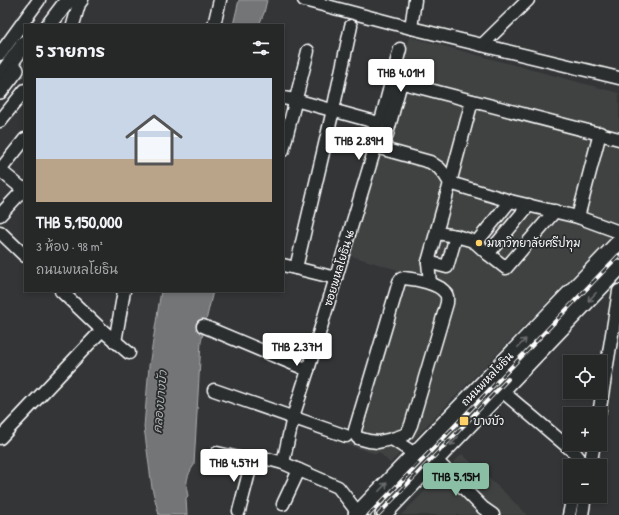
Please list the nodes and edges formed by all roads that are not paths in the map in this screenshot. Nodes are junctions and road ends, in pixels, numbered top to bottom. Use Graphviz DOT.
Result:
graph roads {
  1 [pos="39,0"];
  2 [pos="56,0"];
  3 [pos="68,0"];
  4 [pos="82,0"];
  5 [pos="220,0"];
  6 [pos="304,0"];
  7 [pos="415,0"];
  8 [pos="528,0"];
  9 [pos="39,24"];
  10 [pos="50,24"];
  11 [pos="73,24"];
  12 [pos="214,24"];
  13 [pos="351,26"];
  14 [pos="411,28"];
  15 [pos="24,44"];
  16 [pos="482,45"];
  17 [pos="400,48"];
  18 [pos="308,52"];
  19 [pos="0,54"];
  20 [pos="24,59"];
  21 [pos="0,77"];
  22 [pos="619,78"];
  23 [pos="0,91"];
  24 [pos="24,91"];
  25 [pos="284,98"];
  26 [pos="295,100"];
  27 [pos="472,101"];
  28 [pos="333,110"];
  29 [pos="0,121"];
  30 [pos="376,126"];
  31 [pos="600,133"];
  32 [pos="619,139"];
  33 [pos="24,140"];
  34 [pos="284,146"];
  35 [pos="450,183"];
  36 [pos="24,189"];
  37 [pos="510,200"];
  38 [pos="529,205"];
  39 [pos="555,211"];
  40 [pos="0,215"];
  41 [pos="578,217"];
  42 [pos="0,232"];
  43 [pos="619,232"];
  44 [pos="437,233"];
  45 [pos="456,236"];
  46 [pos="619,242"];
  47 [pos="476,243"];
  48 [pos="488,254"];
  49 [pos="24,255"];
  50 [pos="428,262"];
  51 [pos="284,265"];
  52 [pos="296,268"];
  53 [pos="619,268"];
  54 [pos="336,278"];
  55 [pos="430,283"];
  56 [pos="619,291"];
  57 [pos="62,292"];
  58 [pos="124,292"];
  59 [pos="203,326"];
  60 [pos="102,330"];
  61 [pos="115,342"];
  62 [pos="129,354"];
  63 [pos="308,370"];
  64 [pos="214,390"];
  65 [pos="502,391"];
  66 [pos="600,407"];
  67 [pos="293,417"];
  68 [pos="346,436"];
  69 [pos="0,438"];
  70 [pos="392,439"];
  71 [pos="217,454"];
  72 [pos="415,454"];
  73 [pos="579,459"];
  74 [pos="436,460"];
  75 [pos="252,461"];
  76 [pos="283,463"];
  77 [pos="299,470"];
  78 [pos="571,503"];
  79 [pos="584,503"];
  80 [pos="283,504"];
  81 [pos="240,511"];
  82 [pos="357,514"];
  83 [pos="383,515"];
  84 [pos="493,515"];
  85 [pos="568,515"];
  86 [pos="582,515"];
  1 -- 19 [label="street"];
  2 -- 9 [label="main road"];
  3 -- 10 [label="main road"];
  4 -- 11 [label="street"];
  5 -- 12 [label="street"];
  6 -- 14 [label="street"];
  7 -- 14 [label="street"];
  8 -- 16 [label="street"];
  13 -- 28 [label="street"];
  14 -- 16 [label="street"];
  15 -- 21 [label="main road"];
  16 -- 22 [label="street"];
  17 -- 30 [label="street"];
  18 -- 26 [label="street"];
  20 -- 23 [label="main road"];
  24 -- 29 [label="street"];
  25 -- 26 [label="street"];
  26 -- 28 [label="street"];
  26 -- 34 [label="street"];
  27 -- 31 [label="street"];
  27 -- 35 [label="street"];
  27 -- 35 [label="street"];
  28 -- 30 [label="street"];
  28 -- 52 [label="street"];
  30 -- 54 [label="street, ซอยพหลโยธิน 46"];
  31 -- 32 [label="street"];
  31 -- 41 [label="street"];
  33 -- 36 [label="street"];
  35 -- 37 [label="street"];
  35 -- 44 [label="street"];
  36 -- 40 [label="street"];
  37 -- 38 [label="street"];
  37 -- 47 [label="street"];
  38 -- 39 [label="street"];
  38 -- 48 [label="street"];
  39 -- 41 [label="street"];
  39 -- 48 [label="street"];
  41 -- 43 [label="street"];
  42 -- 49 [label="street"];
  44 -- 45 [label="street"];
  44 -- 50 [label="street"];
  45 -- 47 [label="street"];
  45 -- 50 [label="street"];
  72 -- 46 [label="main road, ถนนพหลโยธิน, one-way"];
  47 -- 48 [label="street"];
  50 -- 55 [label="street"];
  51 -- 52 [label="street"];
  52 -- 54 [label="street"];
  53 -- 65 [label="main road, ถนนพหลโยธิน, one-way"];
  54 -- 63 [label="street, ซอยพหลโยธิน 46"];
  55 -- 70 [label="street"];
  55 -- 70 [label="street"];
  56 -- 66 [label="street"];
  57 -- 60 [label="street"];
  58 -- 61 [label="street"];
  59 -- 63 [label="street"];
  60 -- 61 [label="street"];
  60 -- 69 [label="street"];
  61 -- 62 [label="street"];
  63 -- 67 [label="street, ซอยพหลโยธิน 46"];
  64 -- 67 [label="street"];
  65 -- 73 [label="street"];
  65 -- 74 [label="main road, ถนนพหลโยธิน, one-way"];
  67 -- 68 [label="street"];
  67 -- 76 [label="street, ซอยพหลโยธิน 46"];
  70 -- 72 [label="street"];
  71 -- 75 [label="street"];
  82 -- 72 [label="main road, ถนนพหลโยธิน, one-way"];
  74 -- 83 [label="main road, ถนนพหลโยธิน"];
  74 -- 84 [label="street"];
  75 -- 76 [label="street"];
  75 -- 81 [label="street"];
  76 -- 77 [label="street"];
  77 -- 80 [label="street"];
  77 -- 82 [label="street"];
  78 -- 85 [label="street"];
  79 -- 86 [label="street"];
}
